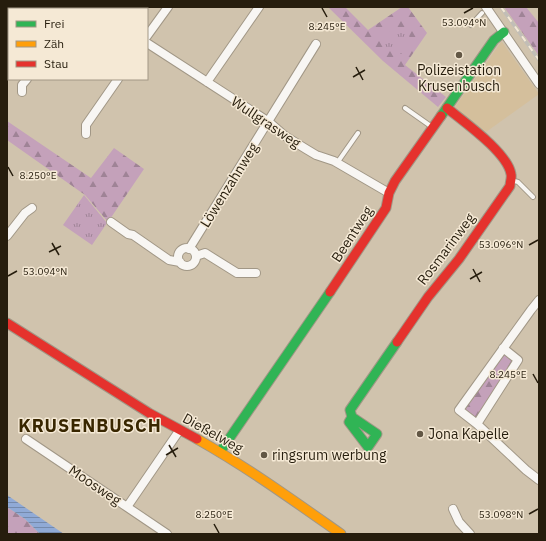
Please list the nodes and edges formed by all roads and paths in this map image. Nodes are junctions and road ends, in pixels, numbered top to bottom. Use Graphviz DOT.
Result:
graph roads {
  1 [pos="168,7"];
  2 [pos="259,7"];
  3 [pos="484,10"];
  4 [pos="471,25"];
  5 [pos="504,32"];
  6 [pos="148,35"];
  7 [pos="148,44"];
  8 [pos="316,44"];
  9 [pos="26,80"];
  10 [pos="117,80"];
  11 [pos="207,82"];
  12 [pos="539,84"];
  13 [pos="22,92"];
  14 [pos="405,108"];
  15 [pos="447,108"];
  16 [pos="269,122"];
  17 [pos="433,127"];
  18 [pos="358,133"];
  19 [pos="86,134"];
  20 [pos="337,164"];
  21 [pos="511,180"];
  22 [pos="389,193"];
  23 [pos="533,198"];
  24 [pos="32,208"];
  25 [pos="111,222"];
  26 [pos="7,236"];
  27 [pos="189,249"];
  28 [pos="196,256"];
  29 [pos="180,262"];
  30 [pos="256,272"];
  31 [pos="539,300"];
  32 [pos="7,323"];
  33 [pos="503,348"];
  34 [pos="352,417"];
  35 [pos="477,424"];
  36 [pos="179,431"];
  37 [pos="26,439"];
  38 [pos="220,452"];
  39 [pos="539,480"];
  40 [pos="127,507"];
  41 [pos="453,509"];
  42 [pos="167,534"];
  43 [pos="341,534"];
  44 [pos="470,534"];
  1 -- 6 [label="street"];
  2 -- 11 [label="street"];
  3 -- 4 [label="lane"];
  3 -- 5 [label="street"];
  5 -- 12 [label="street"];
  5 -- 15 [label="street, Beentweg"];
  7 -- 11 [label="street, Wullgrasweg"];
  8 -- 16 [label="street, Löwenzahnweg"];
  9 -- 13 [label="street"];
  10 -- 19 [label="street"];
  11 -- 16 [label="street, Wullgrasweg"];
  14 -- 17 [label="lane"];
  15 -- 17 [label="street, Beentweg"];
  15 -- 21 [label="street"];
  16 -- 20 [label="street, Wullgrasweg"];
  16 -- 27 [label="street, Löwenzahnweg"];
  17 -- 22 [label="street, Beentweg"];
  18 -- 20 [label="lane"];
  20 -- 22 [label="street, Wullgrasweg"];
  21 -- 23 [label="lane"];
  21 -- 34 [label="street, Rosmarinweg"];
  22 -- 38 [label="street, Beentweg"];
  24 -- 26 [label="street"];
  25 -- 29 [label="street"];
  27 -- 28 [label="street"];
  27 -- 29 [label="street, Löwenzahnweg"];
  28 -- 29 [label="street"];
  28 -- 30 [label="street"];
  31 -- 33 [label="street"];
  32 -- 36 [label="street, Dießelweg"];
  33 -- 35 [label="street"];
  33 -- 35 [label="street"];
  35 -- 39 [label="street"];
  36 -- 38 [label="street, Dießelweg"];
  36 -- 40 [label="street, Moosweg"];
  37 -- 40 [label="street, Moosweg"];
  38 -- 43 [label="street, Dießelweg"];
  40 -- 42 [label="street"];
  41 -- 44 [label="street"];
}
